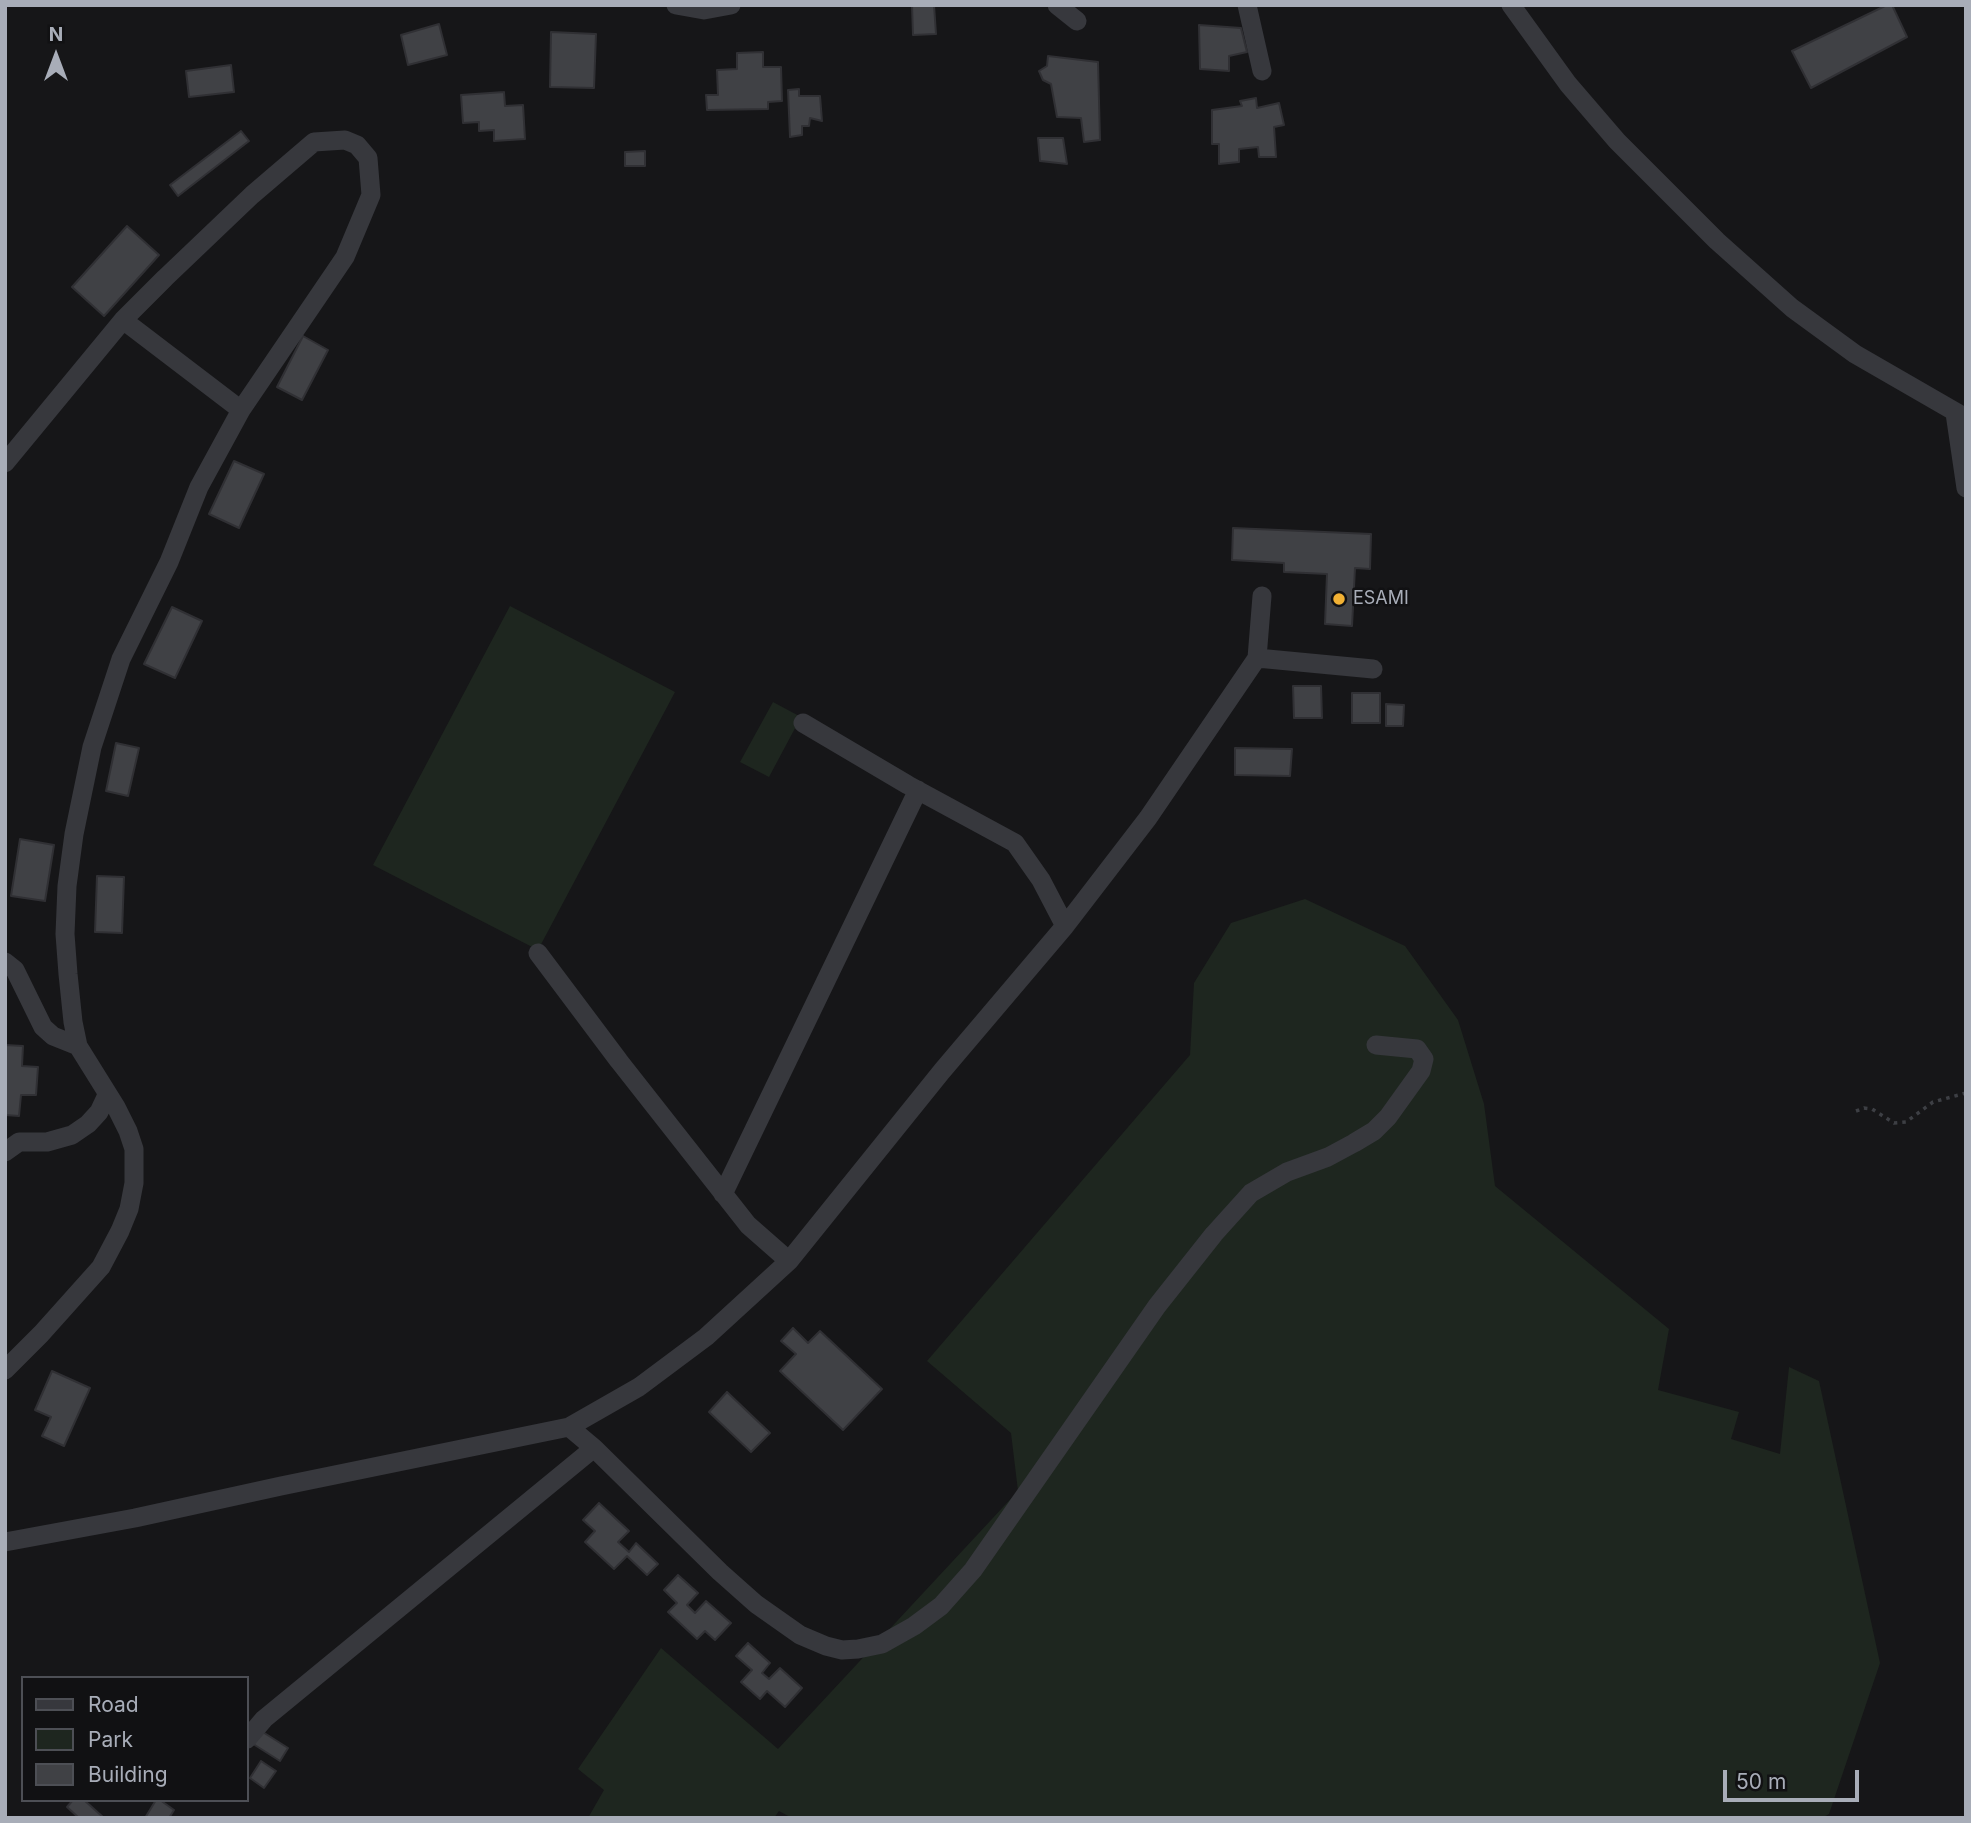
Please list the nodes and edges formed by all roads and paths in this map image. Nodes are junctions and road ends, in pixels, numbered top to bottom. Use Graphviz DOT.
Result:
graph roads {
  1 [pos="676,5"];
  2 [pos="731,5"];
  3 [pos="1057,5"];
  4 [pos="1247,5"];
  5 [pos="1511,5"];
  6 [pos="1077,22"];
  7 [pos="1262,71"];
  8 [pos="123,320"];
  9 [pos="241,410"];
  10 [pos="1961,416"];
  11 [pos="5,463"];
  12 [pos="1966,488"];
  13 [pos="1262,596"];
  14 [pos="1257,658"];
  15 [pos="1373,670"];
  16 [pos="803,723"];
  17 [pos="918,790"];
  18 [pos="1065,926"];
  19 [pos="538,953"];
  20 [pos="5,962"];
  21 [pos="1376,1045"];
  22 [pos="78,1046"];
  23 [pos="1966,1093"];
  24 [pos="107,1095"];
  25 [pos="1856,1111"];
  26 [pos="8,1146"];
  27 [pos="723,1194"];
  28 [pos="789,1261"];
  29 [pos="5,1370"];
  30 [pos="569,1427"];
  31 [pos="594,1448"];
  32 [pos="5,1542"];
  33 [pos="248,1738"];
  1 -- 2 [label="street"];
  3 -- 6 [label="street"];
  4 -- 7 [label="street"];
  5 -- 10 [label="street"];
  8 -- 9 [label="street"];
  8 -- 9 [label="street"];
  8 -- 11 [label="street"];
  9 -- 22 [label="street"];
  10 -- 12 [label="street"];
  13 -- 14 [label="street"];
  14 -- 15 [label="street"];
  14 -- 18 [label="street"];
  16 -- 17 [label="street"];
  17 -- 18 [label="street"];
  17 -- 27 [label="street"];
  18 -- 28 [label="street"];
  19 -- 27 [label="street"];
  20 -- 22 [label="street"];
  21 -- 31 [label="street"];
  22 -- 24 [label="street"];
  23 -- 25 [label="path"];
  24 -- 26 [label="street"];
  24 -- 29 [label="street"];
  27 -- 28 [label="street"];
  28 -- 30 [label="street"];
  30 -- 31 [label="street"];
  30 -- 32 [label="street"];
  31 -- 33 [label="street"];
}
